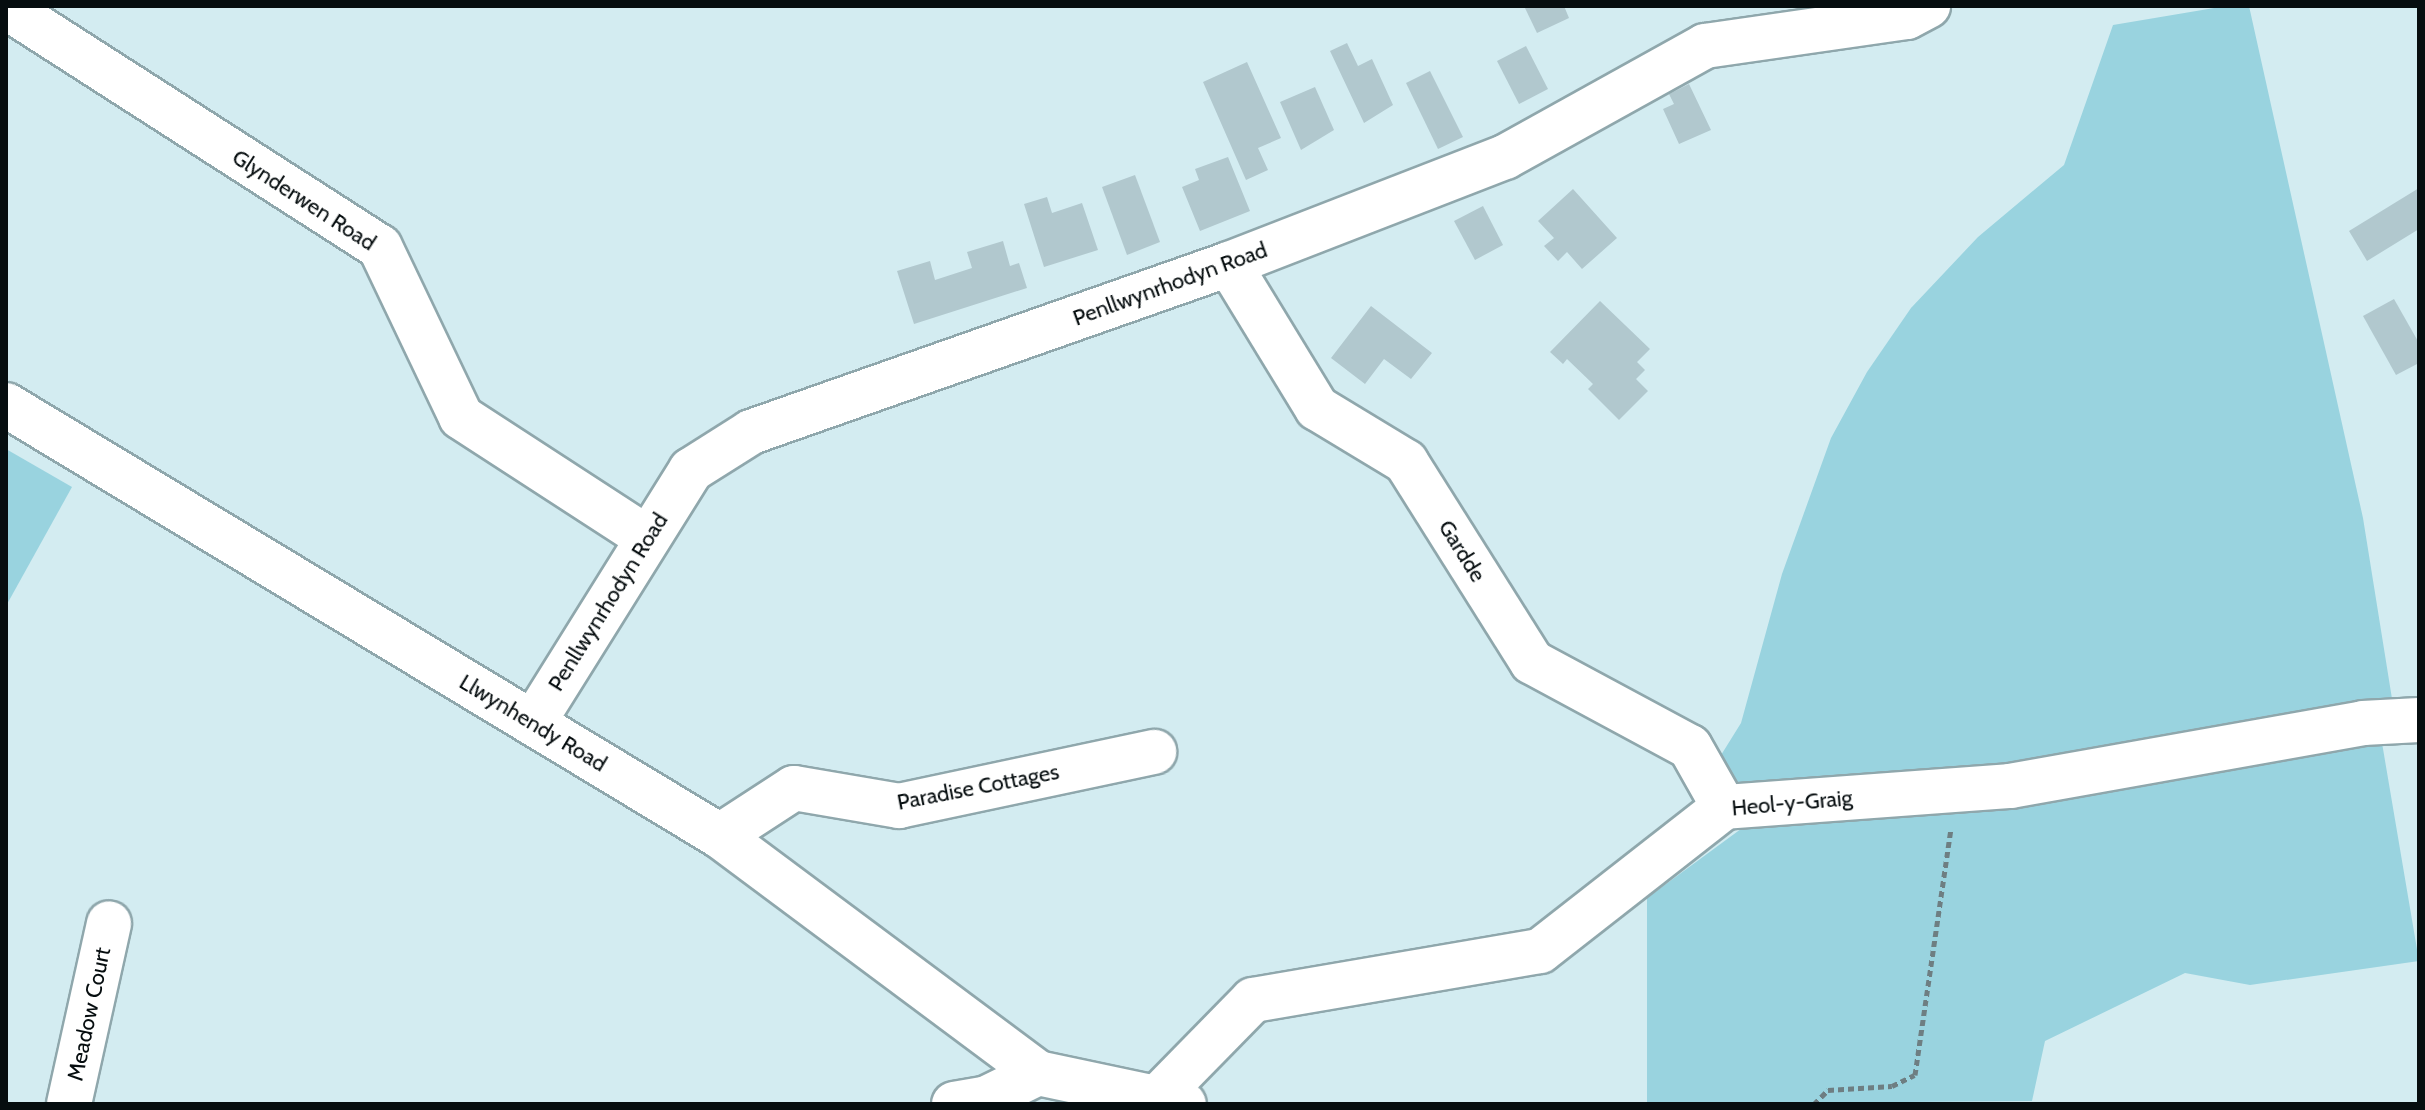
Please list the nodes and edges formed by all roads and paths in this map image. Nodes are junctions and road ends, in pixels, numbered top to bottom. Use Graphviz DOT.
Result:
graph roads {
  1 [pos="1928,6"];
  2 [pos="6,7"];
  3 [pos="1229,264"];
  4 [pos="6,405"];
  5 [pos="647,538"];
  6 [pos="2419,720"];
  7 [pos="533,723"];
  8 [pos="1154,752"];
  9 [pos="1724,807"];
  10 [pos="1953,817"];
  11 [pos="720,836"];
  12 [pos="109,923"];
  13 [pos="1038,1073"];
  14 [pos="1170,1101"];
  15 [pos="69,1104"];
  16 [pos="954,1104"];
  17 [pos="1814,1104"];
  1 -- 3 [label="street, Penllwynrhodyn Road"];
  2 -- 5 [label="street, Glynderwen Road"];
  3 -- 5 [label="street, Penllwynrhodyn Road"];
  3 -- 9 [label="street, Gardde"];
  4 -- 7 [label="street, Llwynhendy Road"];
  5 -- 7 [label="street, Penllwynrhodyn Road"];
  6 -- 9 [label="street, Heol-y-Graig"];
  7 -- 11 [label="street, Llwynhendy Road"];
  8 -- 11 [label="street, Paradise Cottages"];
  9 -- 14 [label="street, Heol-y-Graig"];
  10 -- 17 [label="path"];
  11 -- 13 [label="street, Llwynhendy Road"];
  12 -- 15 [label="street, Meadow Court"];
  13 -- 14 [label="street"];
  13 -- 16 [label="street"];
}
